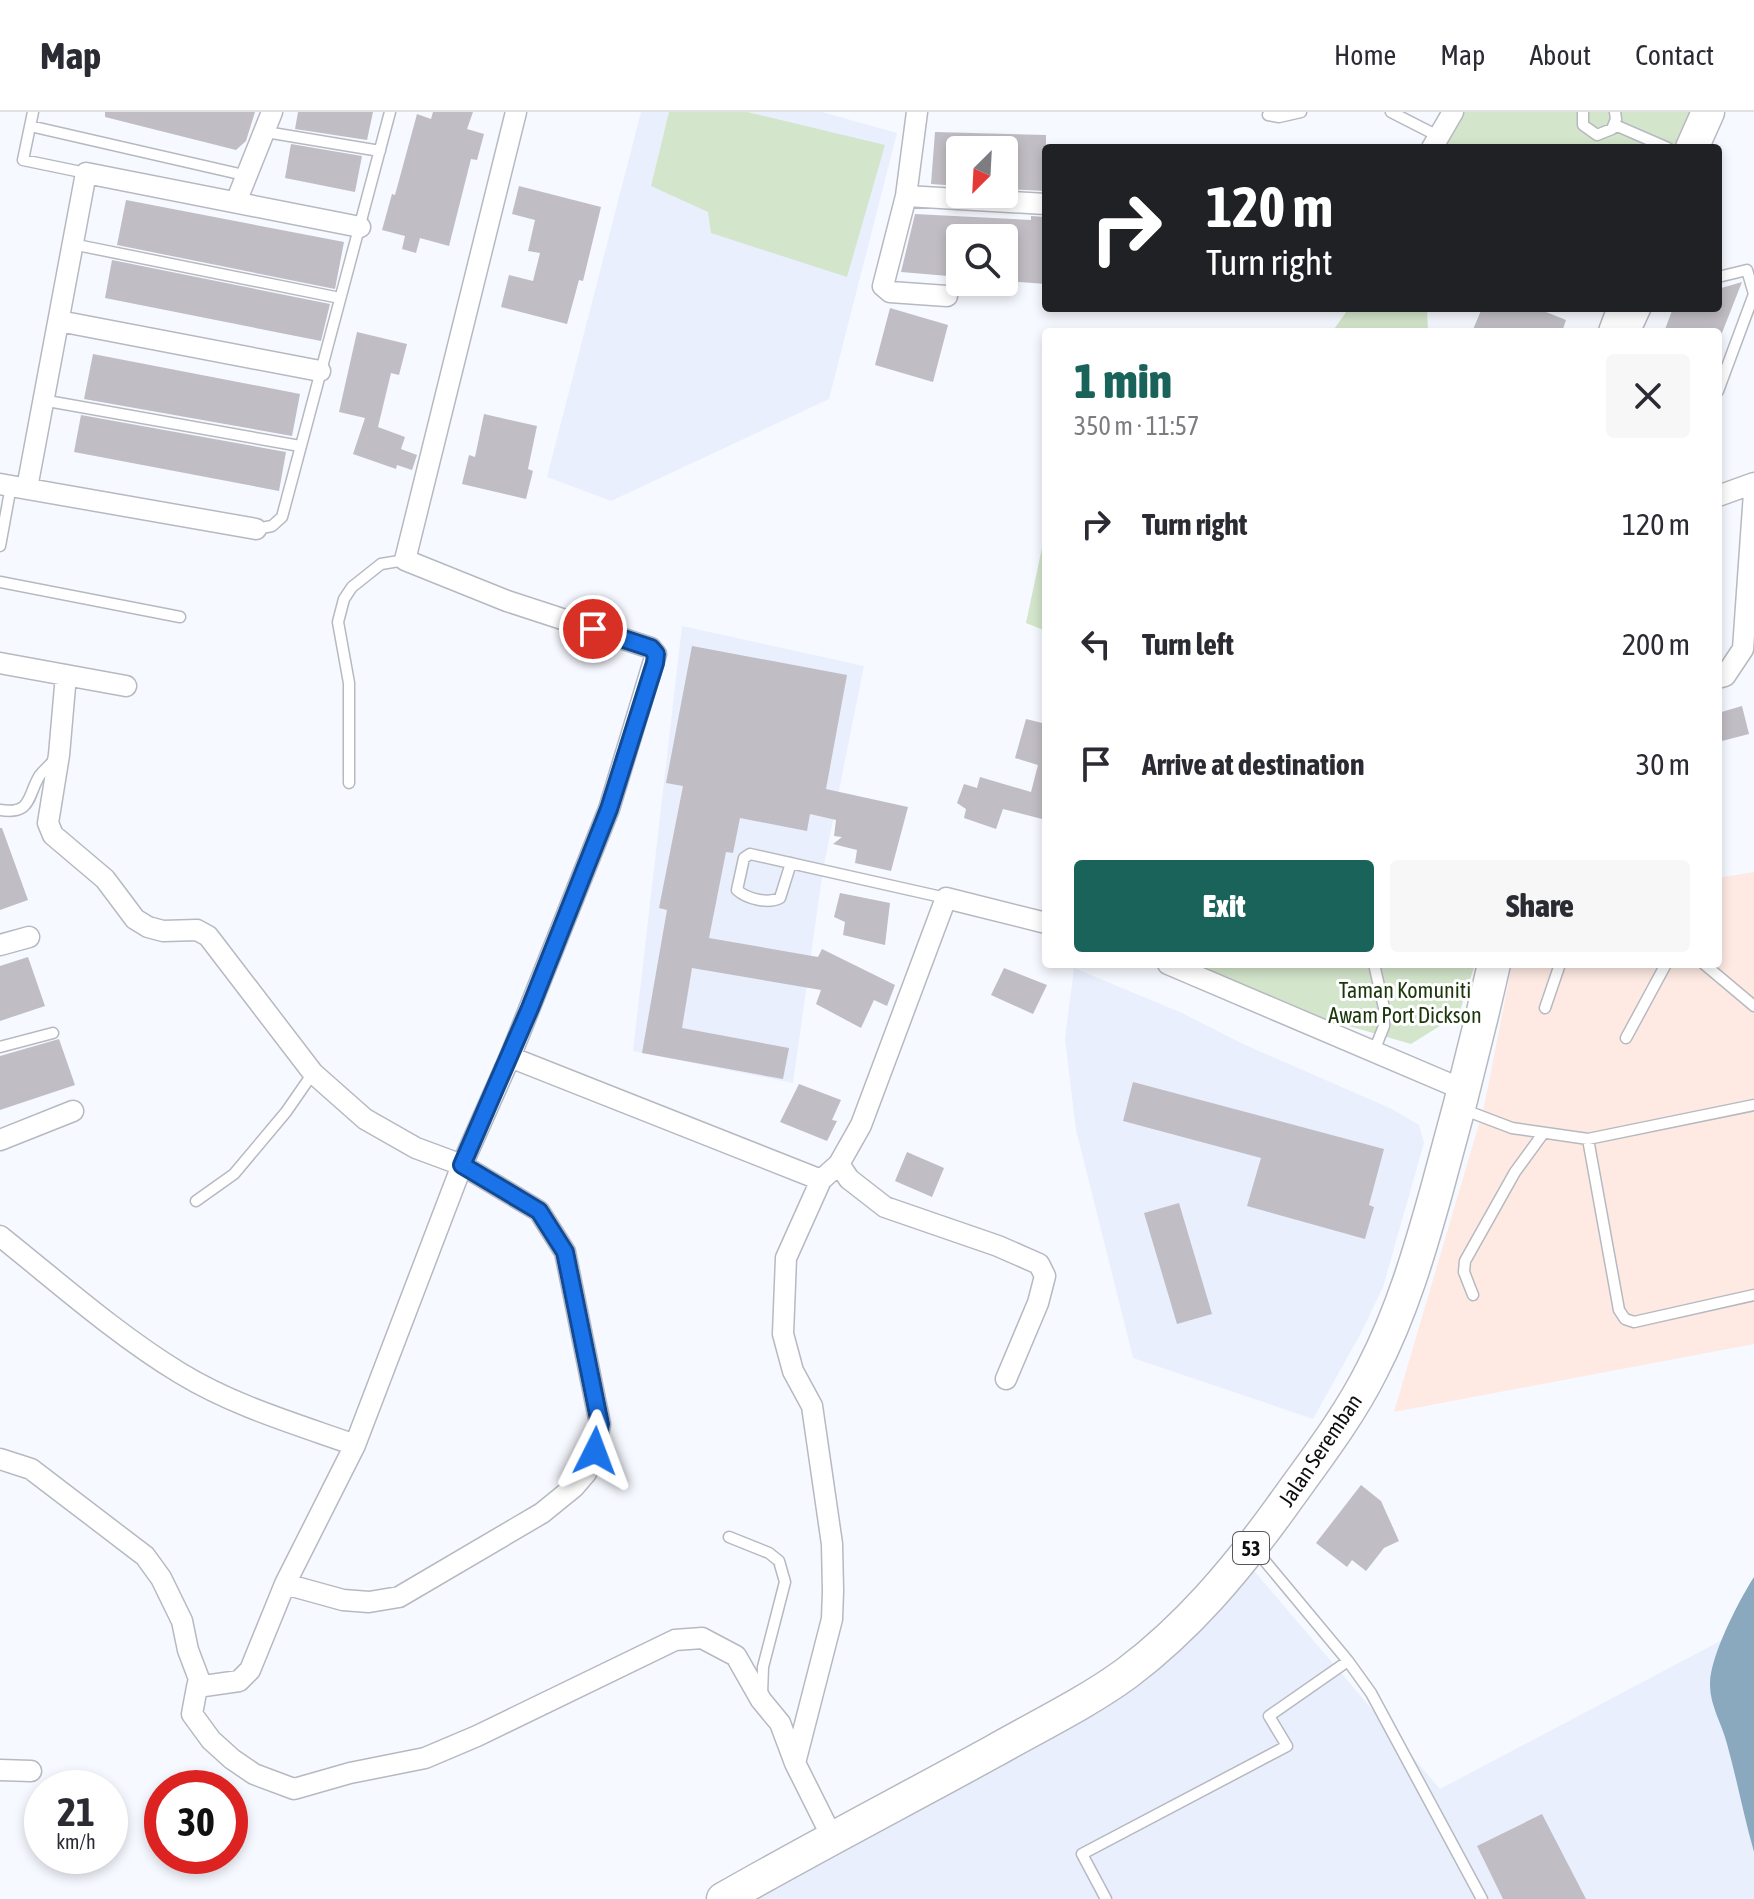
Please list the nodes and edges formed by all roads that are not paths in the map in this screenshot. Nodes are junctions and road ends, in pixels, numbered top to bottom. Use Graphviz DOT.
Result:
graph roads {
  1 [pos="33,112"];
  2 [pos="272,112"];
  3 [pos="390,112"];
  4 [pos="516,112"];
  5 [pos="917,112"];
  6 [pos="1301,112"];
  7 [pos="1453,112"];
  8 [pos="1583,112"];
  9 [pos="1615,112"];
  10 [pos="1708,112"];
  11 [pos="1397,113"];
  12 [pos="1268,115"];
  13 [pos="1615,125"];
  14 [pos="30,126"];
  15 [pos="266,132"];
  16 [pos="1435,142"];
  17 [pos="1659,144"];
  18 [pos="1694,144"];
  19 [pos="380,151"];
  20 [pos="86,173"];
  21 [pos="248,176"];
  22 [pos="906,196"];
  23 [pos="236,202"];
  24 [pos="1042,204"];
  25 [pos="360,227"];
  26 [pos="72,244"];
  27 [pos="1722,276"];
  28 [pos="946,296"];
  29 [pos="340,298"];
  30 [pos="59,321"];
  31 [pos="320,371"];
  32 [pos="1722,380"];
  33 [pos="42,400"];
  34 [pos="300,446"];
  35 [pos="1754,483"];
  36 [pos="13,486"];
  37 [pos="1754,493"];
  38 [pos="1722,495"];
  39 [pos="256,529"];
  40 [pos="0,546"];
  41 [pos="405,560"];
  42 [pos="0,582"];
  43 [pos="180,617"];
  44 [pos="1,666"];
  45 [pos="66,675"];
  46 [pos="1722,677"];
  47 [pos="126,686"];
  48 [pos="59,755"];
  49 [pos="349,783"];
  50 [pos="0,810"];
  51 [pos="791,863"];
  52 [pos="946,898"];
  53 [pos="1042,922"];
  54 [pos="29,937"];
  55 [pos="0,945"];
  56 [pos="1184,968"];
  57 [pos="1375,968"];
  58 [pos="1493,968"];
  59 [pos="1559,968"];
  60 [pos="1664,968"];
  61 [pos="1709,968"];
  62 [pos="1754,1006"];
  63 [pos="1545,1008"];
  64 [pos="53,1033"];
  65 [pos="1626,1038"];
  66 [pos="0,1047"];
  67 [pos="1374,1051"];
  68 [pos="510,1057"];
  69 [pos="313,1073"];
  70 [pos="1462,1099"];
  71 [pos="1754,1105"];
  72 [pos="73,1111"];
  73 [pos="1542,1135"];
  74 [pos="1588,1139"];
  75 [pos="0,1140"];
  76 [pos="839,1164"];
  77 [pos="462,1165"];
  78 [pos="821,1180"];
  79 [pos="196,1201"];
  80 [pos="0,1236"];
  81 [pos="1473,1295"];
  82 [pos="1754,1295"];
  83 [pos="1006,1379"];
  84 [pos="355,1445"];
  85 [pos="0,1459"];
  86 [pos="729,1537"];
  87 [pos="1253,1546"];
  88 [pos="285,1584"];
  89 [pos="1348,1661"];
  90 [pos="197,1687"];
  91 [pos="761,1700"];
  92 [pos="795,1763"];
  93 [pos="0,1770"];
  94 [pos="24,1771"];
  95 [pos="832,1837"];
  96 [pos="723,1899"];
  97 [pos="1106,1899"];
  98 [pos="1482,1899"];
  1 -- 14 [label="lane"];
  2 -- 15 [label="street"];
  3 -- 19 [label="lane"];
  4 -- 41 [label="street"];
  5 -- 22 [label="street"];
  6 -- 12 [label="lane"];
  7 -- 16 [label="street"];
  8 -- 13 [label="lane"];
  9 -- 13 [label="lane"];
  10 -- 18 [label="main road"];
  11 -- 16 [label="lane"];
  13 -- 17 [label="lane"];
  14 -- 20 [label="lane"];
  14 -- 21 [label="lane"];
  15 -- 19 [label="lane"];
  15 -- 21 [label="street"];
  19 -- 25 [label="lane"];
  20 -- 23 [label="street"];
  20 -- 26 [label="street"];
  21 -- 23 [label="street"];
  22 -- 24 [label="street"];
  22 -- 28 [label="street"];
  23 -- 25 [label="street"];
  25 -- 29 [label="lane"];
  26 -- 29 [label="lane"];
  26 -- 30 [label="street"];
  27 -- 32 [label="lane"];
  29 -- 31 [label="lane"];
  30 -- 31 [label="street"];
  30 -- 33 [label="street"];
  31 -- 34 [label="lane"];
  33 -- 34 [label="lane"];
  33 -- 36 [label="street"];
  34 -- 39 [label="lane"];
  35 -- 38 [label="street"];
  36 -- 39 [label="street"];
  36 -- 40 [label="lane"];
  37 -- 46 [label="street"];
  41 -- 49 [label="lane"];
  41 -- 68 [label="street"];
  42 -- 43 [label="lane"];
  44 -- 45 [label="street"];
  45 -- 47 [label="street"];
  45 -- 48 [label="street"];
  48 -- 50 [label="lane"];
  48 -- 69 [label="street"];
  51 -- 51 [label="lane"];
  51 -- 52 [label="lane"];
  52 -- 53 [label="street"];
  52 -- 76 [label="street"];
  54 -- 55 [label="street"];
  56 -- 67 [label="street"];
  57 -- 67 [label="lane"];
  58 -- 70 [label="main road, Jalan Seremban / 53"];
  59 -- 63 [label="lane"];
  60 -- 65 [label="lane"];
  61 -- 62 [label="lane"];
  64 -- 66 [label="lane"];
  67 -- 70 [label="street"];
  68 -- 77 [label="street"];
  68 -- 78 [label="street"];
  69 -- 77 [label="street"];
  69 -- 79 [label="lane"];
  70 -- 73 [label="lane"];
  70 -- 87 [label="main road, Jalan Seremban / 53"];
  71 -- 74 [label="lane"];
  72 -- 75 [label="street"];
  73 -- 74 [label="lane"];
  73 -- 81 [label="lane"];
  74 -- 82 [label="lane"];
  76 -- 78 [label="street"];
  76 -- 83 [label="street"];
  77 -- 84 [label="street"];
  77 -- 88 [label="street"];
  78 -- 92 [label="street"];
  80 -- 84 [label="street"];
  84 -- 88 [label="street"];
  85 -- 90 [label="street"];
  86 -- 91 [label="lane"];
  87 -- 89 [label="lane"];
  87 -- 95 [label="main road, Jalan Seremban / 53"];
  88 -- 90 [label="street"];
  89 -- 97 [label="lane"];
  89 -- 98 [label="lane"];
  90 -- 91 [label="street"];
  91 -- 92 [label="street"];
  92 -- 95 [label="street"];
  93 -- 94 [label="street"];
  95 -- 96 [label="main road, Jalan Seremban / 53"];
}
